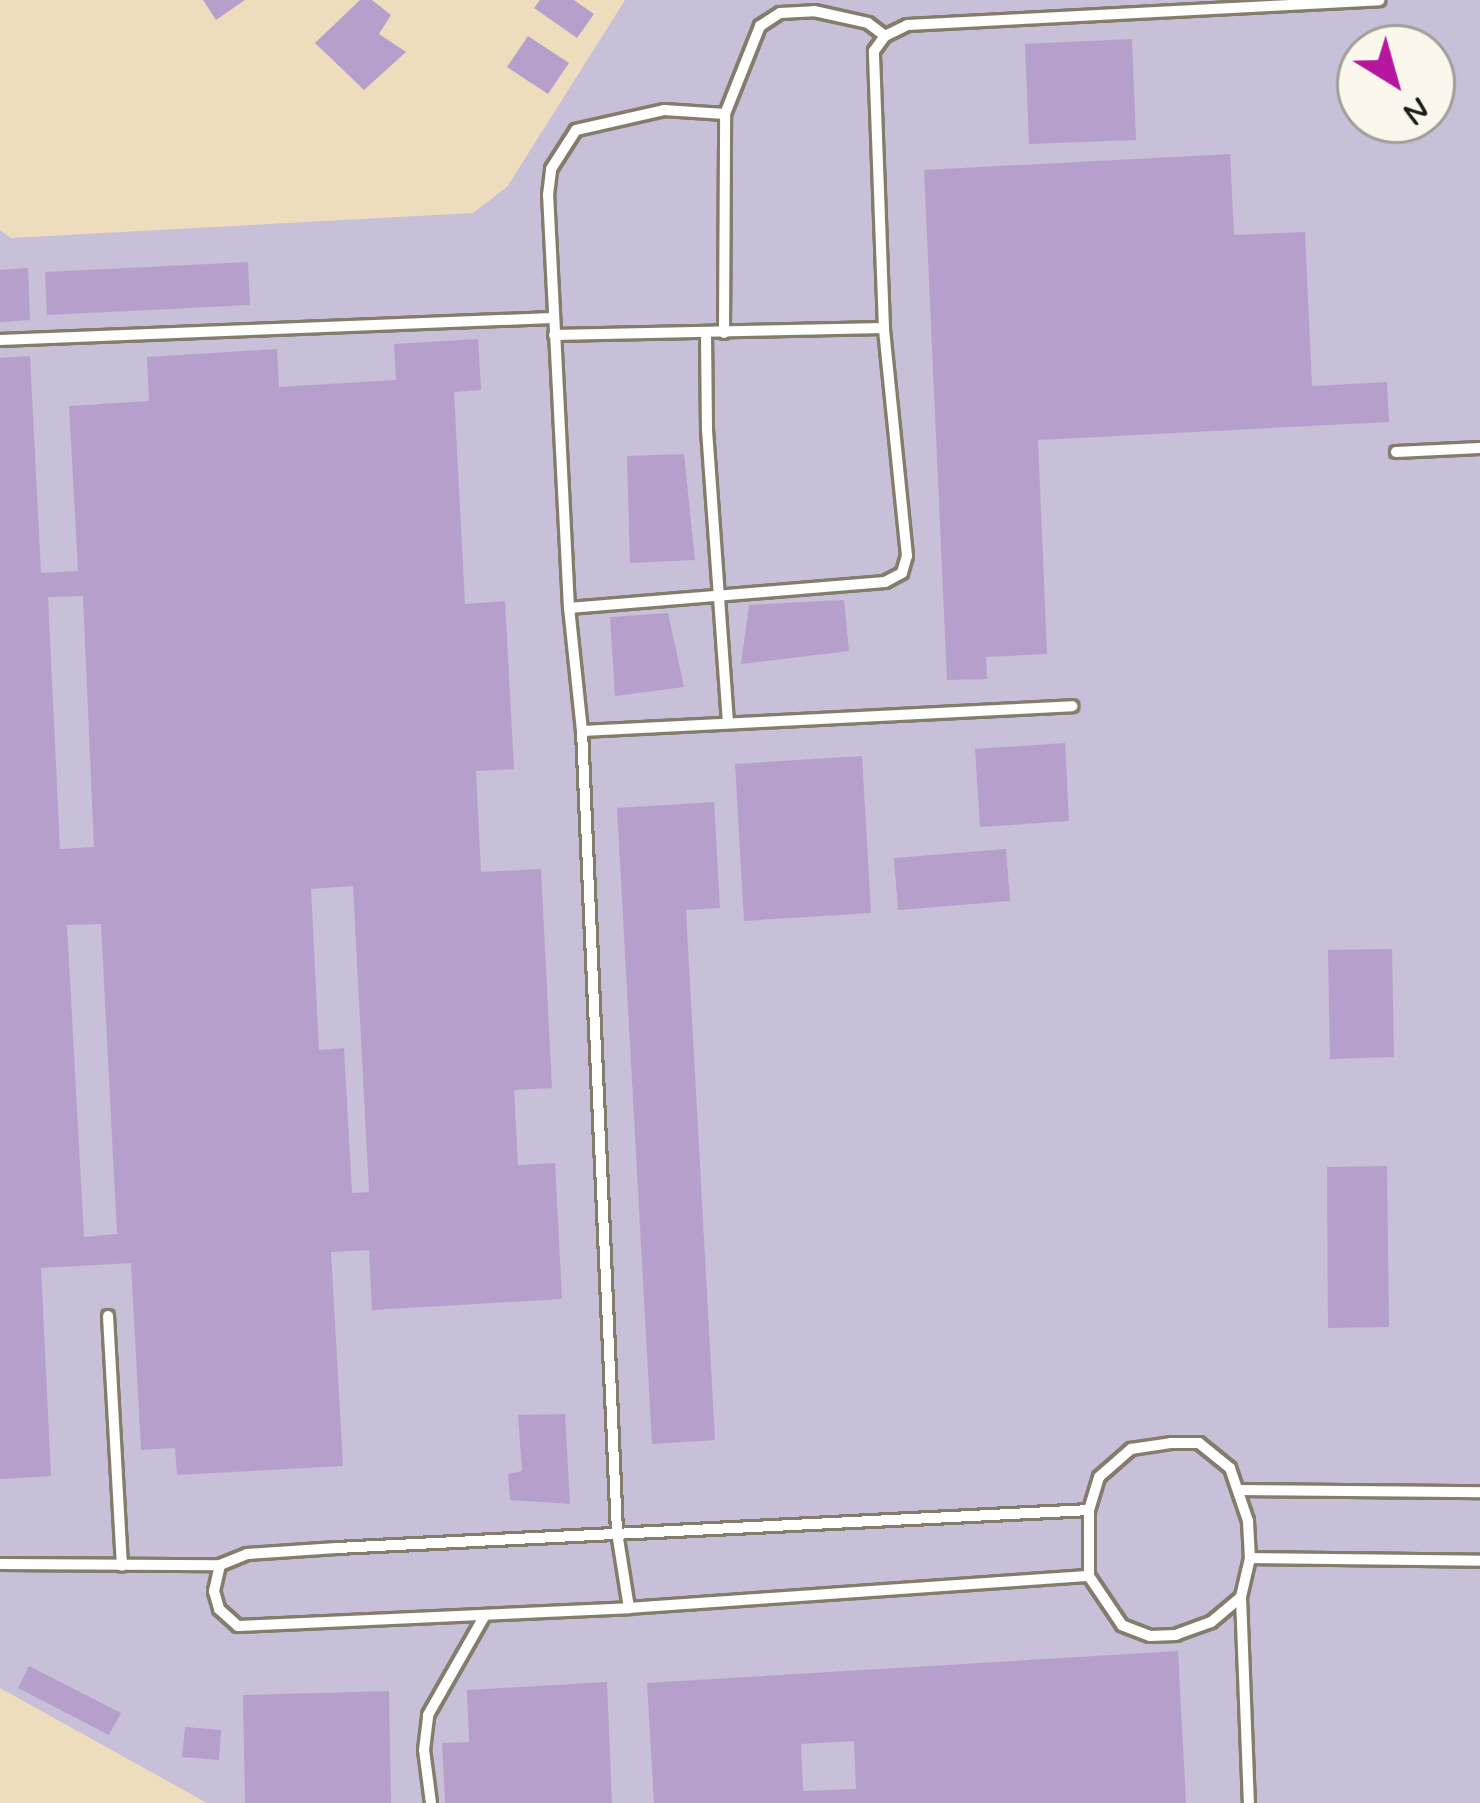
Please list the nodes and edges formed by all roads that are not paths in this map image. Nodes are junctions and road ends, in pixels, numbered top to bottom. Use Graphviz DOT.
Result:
graph roads {
  1 [pos="1379,0"];
  2 [pos="1306,2"];
  3 [pos="885,36"];
  4 [pos="725,114"];
  5 [pos="553,318"];
  6 [pos="884,328"];
  7 [pos="724,333"];
  8 [pos="706,334"];
  9 [pos="554,335"];
  10 [pos="0,340"];
  11 [pos="1480,448"];
  12 [pos="1396,452"];
  13 [pos="720,594"];
  14 [pos="568,608"];
  15 [pos="1072,706"];
  16 [pos="728,723"];
  17 [pos="582,731"];
  18 [pos="108,1316"];
  19 [pos="1241,1490"];
  20 [pos="1480,1492"];
  21 [pos="1088,1510"];
  22 [pos="617,1532"];
  23 [pos="1250,1558"];
  24 [pos="1480,1561"];
  25 [pos="0,1564"];
  26 [pos="220,1565"];
  27 [pos="122,1566"];
  28 [pos="1089,1576"];
  29 [pos="1240,1597"];
  30 [pos="629,1609"];
  31 [pos="484,1617"];
  32 [pos="431,1803"];
  33 [pos="1249,1803"];
  1 -- 2 [label="lane"];
  2 -- 3 [label="lane"];
  3 -- 4 [label="lane"];
  3 -- 6 [label="lane"];
  4 -- 5 [label="lane"];
  4 -- 7 [label="lane"];
  5 -- 9 [label="lane"];
  5 -- 10 [label="lane"];
  6 -- 7 [label="lane"];
  6 -- 13 [label="lane"];
  7 -- 8 [label="lane"];
  8 -- 9 [label="lane"];
  8 -- 13 [label="lane"];
  9 -- 14 [label="lane"];
  11 -- 12 [label="lane"];
  13 -- 14 [label="lane"];
  13 -- 16 [label="lane"];
  14 -- 17 [label="lane"];
  15 -- 16 [label="lane"];
  16 -- 17 [label="lane"];
  17 -- 22 [label="lane"];
  18 -- 27 [label="lane"];
  19 -- 20 [label="lane"];
  19 -- 21 [label="lane"];
  19 -- 23 [label="lane"];
  21 -- 22 [label="lane"];
  21 -- 28 [label="lane"];
  22 -- 26 [label="lane"];
  22 -- 30 [label="lane"];
  23 -- 24 [label="lane"];
  23 -- 29 [label="lane"];
  25 -- 27 [label="lane"];
  26 -- 27 [label="lane"];
  26 -- 31 [label="lane"];
  28 -- 29 [label="lane"];
  28 -- 30 [label="lane"];
  29 -- 33 [label="lane"];
  30 -- 31 [label="lane"];
  31 -- 32 [label="lane"];
}
